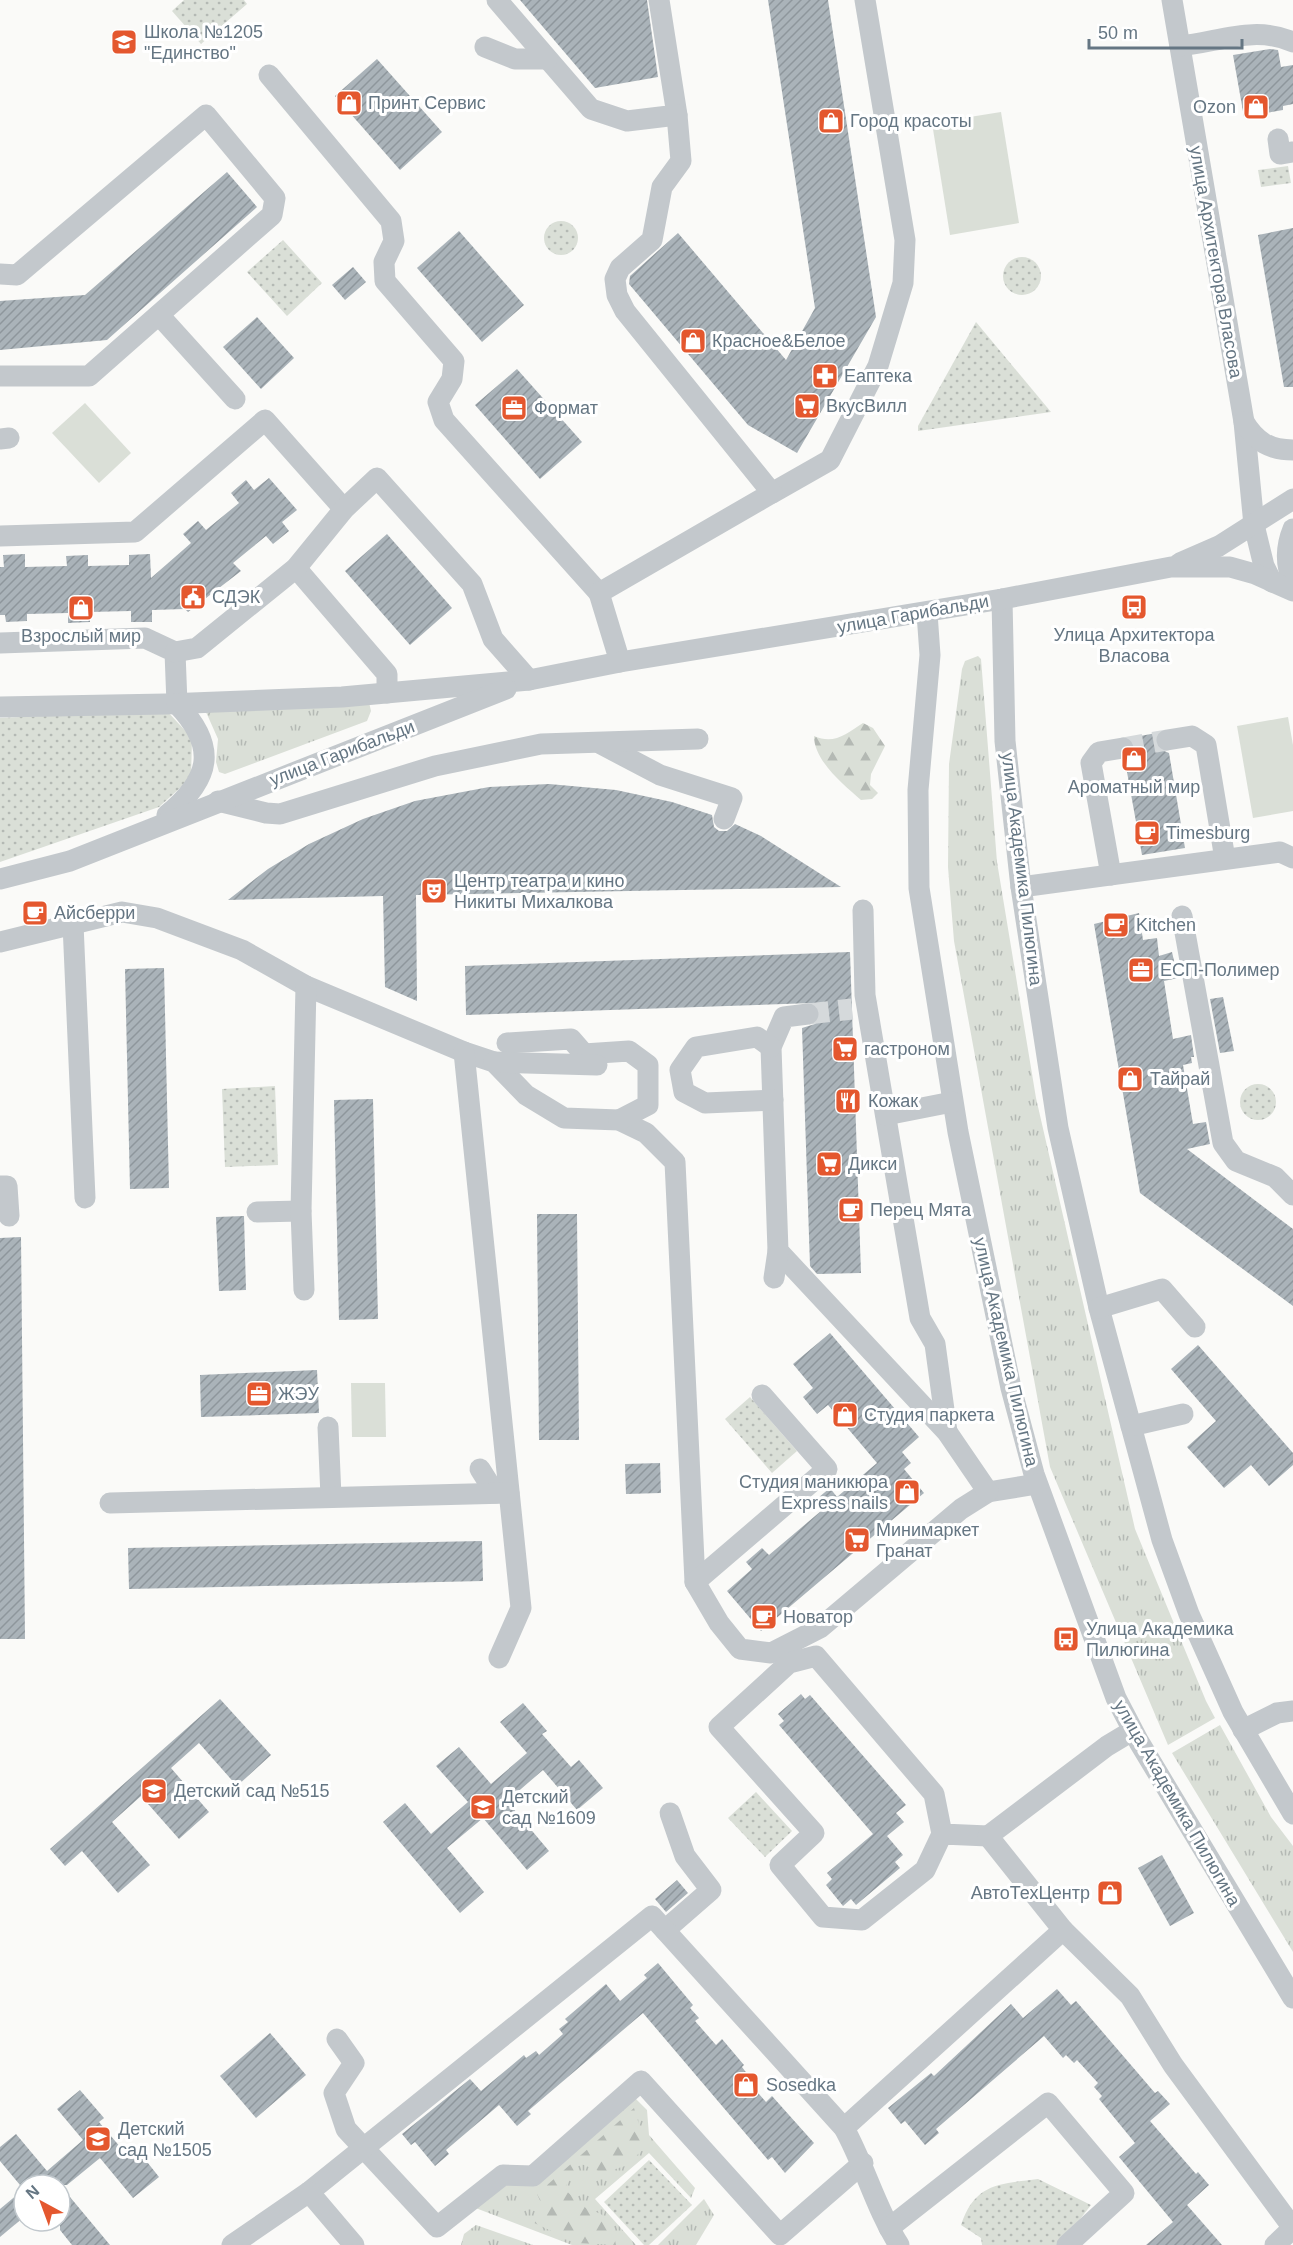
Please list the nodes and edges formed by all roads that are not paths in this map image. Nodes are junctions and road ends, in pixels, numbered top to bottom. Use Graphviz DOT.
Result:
graph roads {
  1 [pos="497,0"];
  2 [pos="659,0"];
  3 [pos="865,0"];
  4 [pos="1172,0"];
  5 [pos="1293,42"];
  6 [pos="1180,46"];
  7 [pos="485,47"];
  8 [pos="547,59"];
  9 [pos="268,75"];
  10 [pos="676,115"];
  11 [pos="0,274"];
  12 [pos="159,315"];
  13 [pos="0,376"];
  14 [pos="235,399"];
  15 [pos="1244,422"];
  16 [pos="1293,450"];
  17 [pos="772,493"];
  18 [pos="1293,499"];
  19 [pos="344,508"];
  20 [pos="1254,525"];
  21 [pos="1293,529"];
  22 [pos="0,536"];
  23 [pos="1171,567"];
  24 [pos="296,568"];
  25 [pos="1283,582"];
  26 [pos="1293,591"];
  27 [pos="599,593"];
  28 [pos="1002,599"];
  29 [pos="927,613"];
  30 [pos="0,643"];
  31 [pos="176,652"];
  32 [pos="620,662"];
  33 [pos="529,680"];
  34 [pos="387,693"];
  35 [pos="177,704"];
  36 [pos="0,707"];
  37 [pos="698,739"];
  38 [pos="1167,740"];
  39 [pos="601,744"];
  40 [pos="1123,748"];
  41 [pos="218,801"];
  42 [pos="724,819"];
  43 [pos="155,825"];
  44 [pos="1293,858"];
  45 [pos="1225,859"];
  46 [pos="1111,875"];
  47 [pos="0,879"];
  48 [pos="1021,887"];
  49 [pos="863,910"];
  50 [pos="1182,916"];
  51 [pos="73,924"];
  52 [pos="0,942"];
  53 [pos="306,986"];
  54 [pos="808,1014"];
  55 [pos="507,1043"];
  56 [pos="771,1047"];
  57 [pos="464,1052"];
  58 [pos="494,1062"];
  59 [pos="597,1065"];
  60 [pos="773,1100"];
  61 [pos="952,1102"];
  62 [pos="886,1115"];
  63 [pos="619,1120"];
  64 [pos="0,1186"];
  65 [pos="1293,1195"];
  66 [pos="85,1198"];
  67 [pos="301,1212"];
  68 [pos="9,1216"];
  69 [pos="263,1216"];
  70 [pos="778,1251"];
  71 [pos="774,1278"];
  72 [pos="304,1290"];
  73 [pos="1099,1308"];
  74 [pos="1195,1327"];
  75 [pos="762,1395"];
  76 [pos="1184,1414"];
  77 [pos="1131,1426"];
  78 [pos="328,1427"];
  79 [pos="947,1432"];
  80 [pos="480,1469"];
  81 [pos="1037,1484"];
  82 [pos="988,1492"];
  83 [pos="502,1493"];
  84 [pos="331,1497"];
  85 [pos="110,1503"];
  86 [pos="695,1582"];
  87 [pos="499,1658"];
  88 [pos="1293,1711"];
  89 [pos="1243,1730"];
  90 [pos="1132,1731"];
  91 [pos="1284,1784"];
  92 [pos="670,1813"];
  93 [pos="1293,1814"];
  94 [pos="942,1834"];
  95 [pos="988,1836"];
  96 [pos="665,1930"];
  97 [pos="1063,1930"];
  98 [pos="1293,1998"];
  99 [pos="338,2039"];
  100 [pos="844,2128"];
  101 [pos="363,2146"];
  102 [pos="863,2163"];
  103 [pos="309,2192"];
  104 [pos="894,2236"];
  105 [pos="232,2245"];
  106 [pos="354,2245"];
  107 [pos="1067,2245"];
  108 [pos="1275,2245"];
  1 -- 8 [label="street"];
  2 -- 10 [label="street"];
  3 -- 17 [label="street"];
  4 -- 6 [label="street, улица Архитектора Власова"];
  5 -- 6 [label="street"];
  6 -- 15 [label="street, улица Архитектора Власова"];
  7 -- 8 [label="street"];
  8 -- 10 [label="street"];
  9 -- 27 [label="street"];
  10 -- 17 [label="street"];
  11 -- 12 [label="street"];
  12 -- 13 [label="street"];
  12 -- 14 [label="street"];
  15 -- 16 [label="street"];
  15 -- 20 [label="street, улица Архитектора Власова"];
  17 -- 27 [label="street"];
  18 -- 20 [label="street"];
  19 -- 22 [label="street"];
  19 -- 24 [label="street"];
  19 -- 33 [label="street"];
  20 -- 23 [label="street"];
  20 -- 25 [label="street, улица Архитектора Власова"];
  21 -- 25 [label="street"];
  23 -- 25 [label="street, улица Гарибальди"];
  23 -- 28 [label="street, улица Гарибальди"];
  24 -- 31 [label="street"];
  24 -- 34 [label="street"];
  25 -- 26 [label="street, улица Гарибальди"];
  27 -- 32 [label="street"];
  28 -- 29 [label="street, улица Гарибальди"];
  28 -- 48 [label="street, улица Академика Пилюгина"];
  29 -- 32 [label="street, улица Гарибальди"];
  29 -- 61 [label="street, улица Академика Пилюгина"];
  30 -- 31 [label="street"];
  31 -- 35 [label="street"];
  32 -- 33 [label="street, улица Гарибальди"];
  33 -- 34 [label="street, улица Гарибальди"];
  33 -- 41 [label="street, улица Гарибальди"];
  34 -- 35 [label="street, улица Гарибальди"];
  35 -- 36 [label="street, улица Гарибальди"];
  35 -- 43 [label="street, улица Гарибальди"];
  37 -- 39 [label="street"];
  38 -- 45 [label="street"];
  39 -- 41 [label="street"];
  39 -- 42 [label="street"];
  40 -- 46 [label="street"];
  41 -- 43 [label="street, улица Гарибальди"];
  43 -- 47 [label="street, улица Гарибальди"];
  44 -- 45 [label="street"];
  45 -- 46 [label="street"];
  46 -- 48 [label="street"];
  48 -- 73 [label="street, улица Академика Пилюгина"];
  49 -- 62 [label="street"];
  50 -- 65 [label="street"];
  51 -- 52 [label="street"];
  51 -- 53 [label="street"];
  51 -- 66 [label="street"];
  53 -- 57 [label="street"];
  53 -- 67 [label="street"];
  54 -- 56 [label="street"];
  55 -- 63 [label="street"];
  56 -- 60 [label="street"];
  56 -- 60 [label="street"];
  57 -- 58 [label="street"];
  57 -- 83 [label="street"];
  58 -- 59 [label="street"];
  58 -- 63 [label="street"];
  60 -- 70 [label="street"];
  61 -- 62 [label="street"];
  61 -- 81 [label="street, улица Академика Пилюгина"];
  62 -- 79 [label="street"];
  63 -- 86 [label="street"];
  64 -- 68 [label="street"];
  67 -- 69 [label="street"];
  67 -- 72 [label="street"];
  70 -- 71 [label="street"];
  70 -- 79 [label="street"];
  73 -- 74 [label="street"];
  73 -- 77 [label="street, улица Академика Пилюгина"];
  75 -- 86 [label="street"];
  76 -- 77 [label="street"];
  77 -- 89 [label="street, улица Академика Пилюгина"];
  78 -- 84 [label="street"];
  79 -- 82 [label="street"];
  80 -- 83 [label="street"];
  81 -- 82 [label="street"];
  81 -- 90 [label="street, улица Академика Пилюгина"];
  82 -- 86 [label="street"];
  83 -- 84 [label="street"];
  83 -- 87 [label="street"];
  84 -- 85 [label="street"];
  88 -- 89 [label="street"];
  89 -- 91 [label="street, улица Академика Пилюгина"];
  90 -- 95 [label="street"];
  90 -- 98 [label="street, улица Академика Пилюгина"];
  91 -- 93 [label="street, улица Академика Пилюгина"];
  92 -- 96 [label="street"];
  94 -- 94 [label="street"];
  94 -- 95 [label="street"];
  95 -- 97 [label="street"];
  96 -- 100 [label="street"];
  96 -- 101 [label="street"];
  97 -- 100 [label="street"];
  97 -- 108 [label="street"];
  99 -- 101 [label="street"];
  100 -- 102 [label="street"];
  101 -- 102 [label="street"];
  101 -- 103 [label="street"];
  102 -- 104 [label="street"];
  103 -- 105 [label="street"];
  103 -- 106 [label="street"];
  104 -- 107 [label="street"];
}
